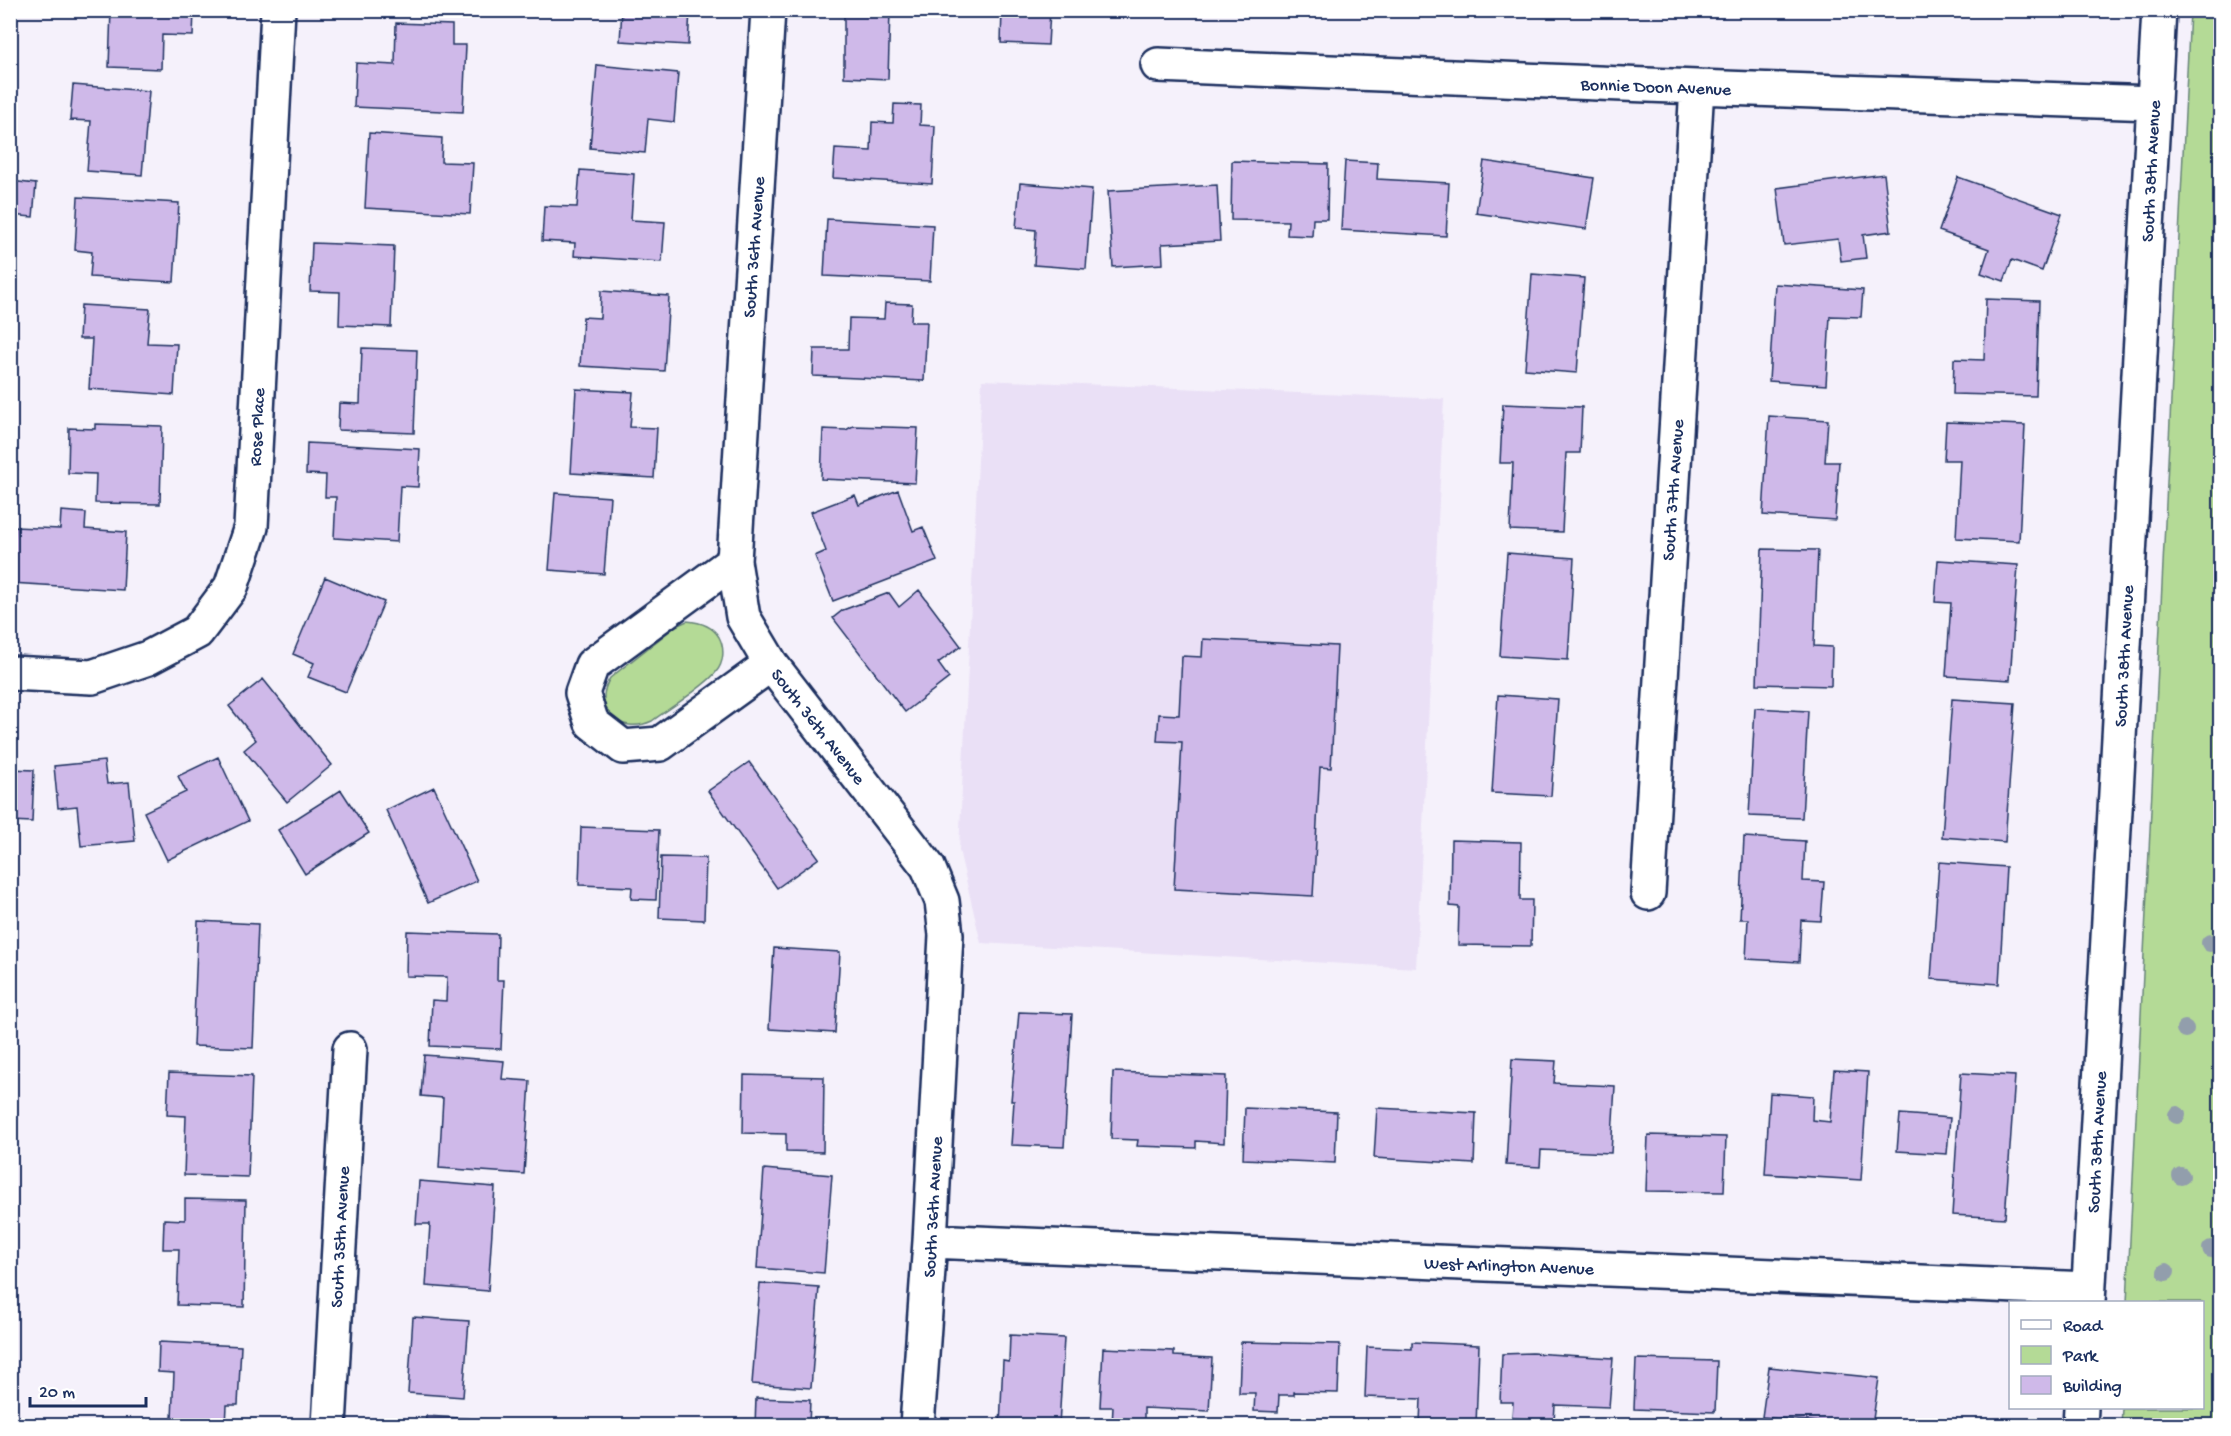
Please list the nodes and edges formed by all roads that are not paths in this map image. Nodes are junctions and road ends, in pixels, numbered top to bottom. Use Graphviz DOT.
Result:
graph roads {
  1 [pos="278,10"];
  2 [pos="768,10"];
  3 [pos="2159,10"];
  4 [pos="1158,65"];
  5 [pos="1697,87"];
  6 [pos="2154,103"];
  7 [pos="734,561"];
  8 [pos="771,664"];
  9 [pos="10,673"];
  10 [pos="1648,893"];
  11 [pos="350,1049"];
  12 [pos="930,1241"];
  13 [pos="2088,1296"];
  14 [pos="2081,1409"];
  15 [pos="329,1425"];
  16 [pos="917,1425"];
  17 [pos="2080,1425"];
  1 -- 9 [label="street, Rose Place"];
  2 -- 7 [label="street, South 36th Avenue"];
  3 -- 6 [label="street, South 38th Avenue"];
  4 -- 5 [label="street, Bonnie Doon Avenue"];
  5 -- 6 [label="street, Bonnie Doon Avenue"];
  5 -- 10 [label="street, South 37th Avenue"];
  6 -- 13 [label="street, South 38th Avenue"];
  7 -- 8 [label="street, South 36th Avenue"];
  7 -- 8 [label="street"];
  8 -- 12 [label="street, South 36th Avenue"];
  11 -- 15 [label="street, South 35th Avenue"];
  12 -- 13 [label="street, West Arlington Avenue"];
  12 -- 16 [label="street, South 36th Avenue"];
  14 -- 17 [label="street"];
}
